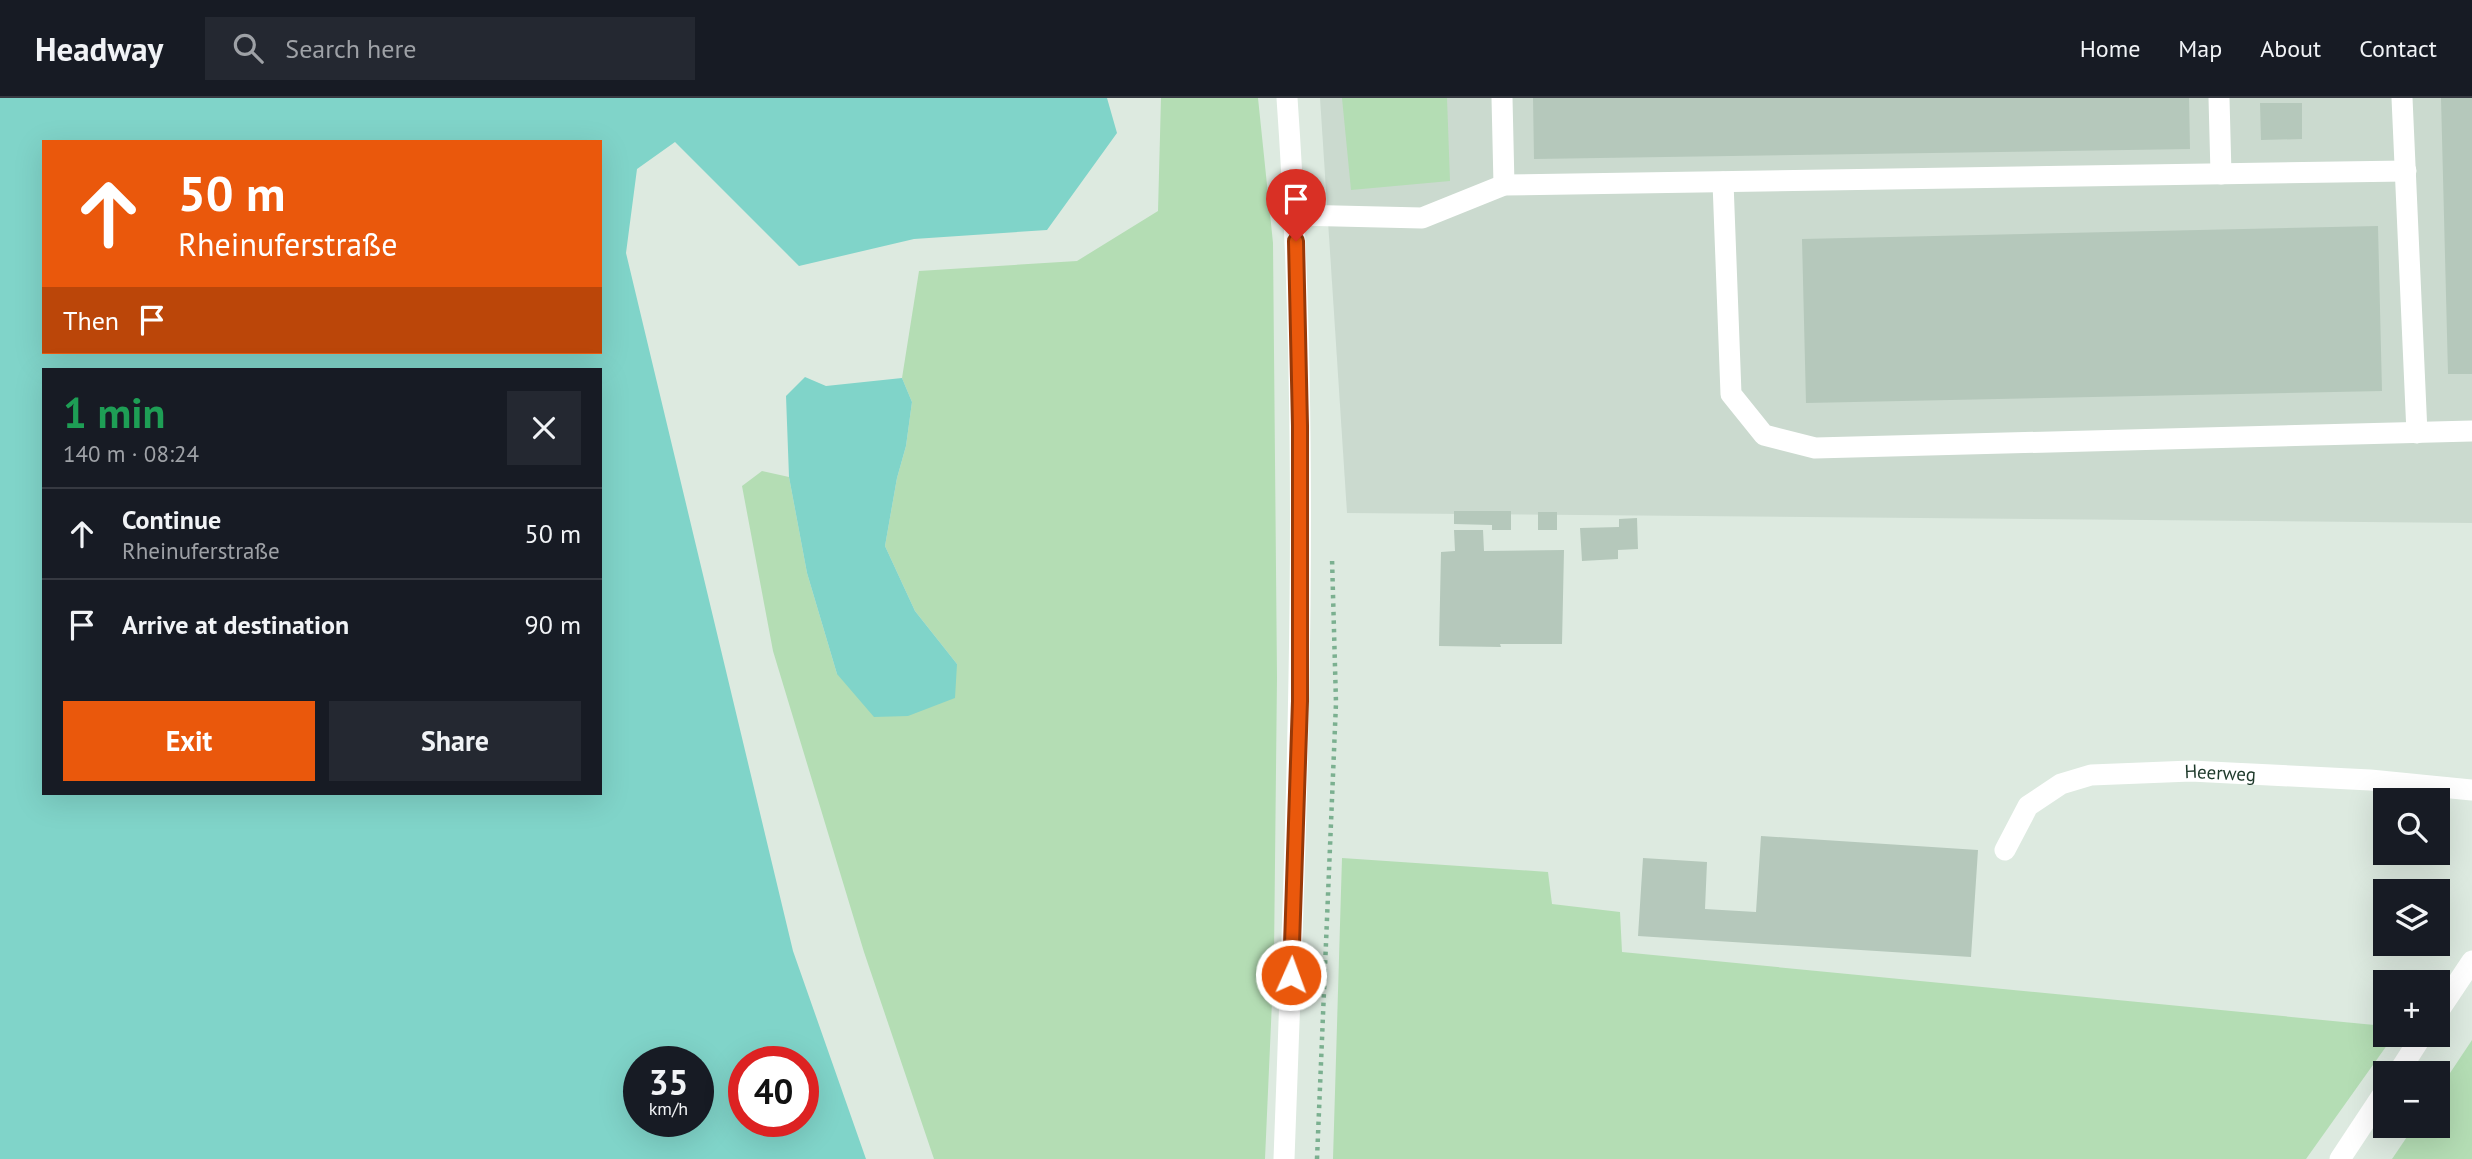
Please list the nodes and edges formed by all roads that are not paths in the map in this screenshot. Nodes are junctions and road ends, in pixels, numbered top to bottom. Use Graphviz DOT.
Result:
graph roads {
  1 [pos="1287,98"];
  2 [pos="1502,98"];
  3 [pos="2219,98"];
  4 [pos="2402,98"];
  5 [pos="2406,172"];
  6 [pos="2221,174"];
  7 [pos="1723,181"];
  8 [pos="1504,184"];
  9 [pos="1295,215"];
  10 [pos="2472,431"];
  11 [pos="2417,433"];
  12 [pos="2472,790"];
  13 [pos="2005,850"];
  14 [pos="2472,961"];
  15 [pos="2450,995"];
  16 [pos="2373,1109"];
  17 [pos="1284,1159"];
  18 [pos="2340,1159"];
  1 -- 9 [label="street"];
  2 -- 8 [label="street"];
  3 -- 6 [label="street"];
  4 -- 5 [label="street"];
  5 -- 6 [label="street"];
  5 -- 11 [label="street"];
  6 -- 7 [label="street"];
  7 -- 8 [label="street"];
  7 -- 11 [label="street"];
  8 -- 9 [label="street"];
  9 -- 17 [label="street"];
  10 -- 11 [label="street"];
  12 -- 13 [label="street, Heerweg"];
  14 -- 15 [label="street"];
  16 -- 18 [label="street"];
}
